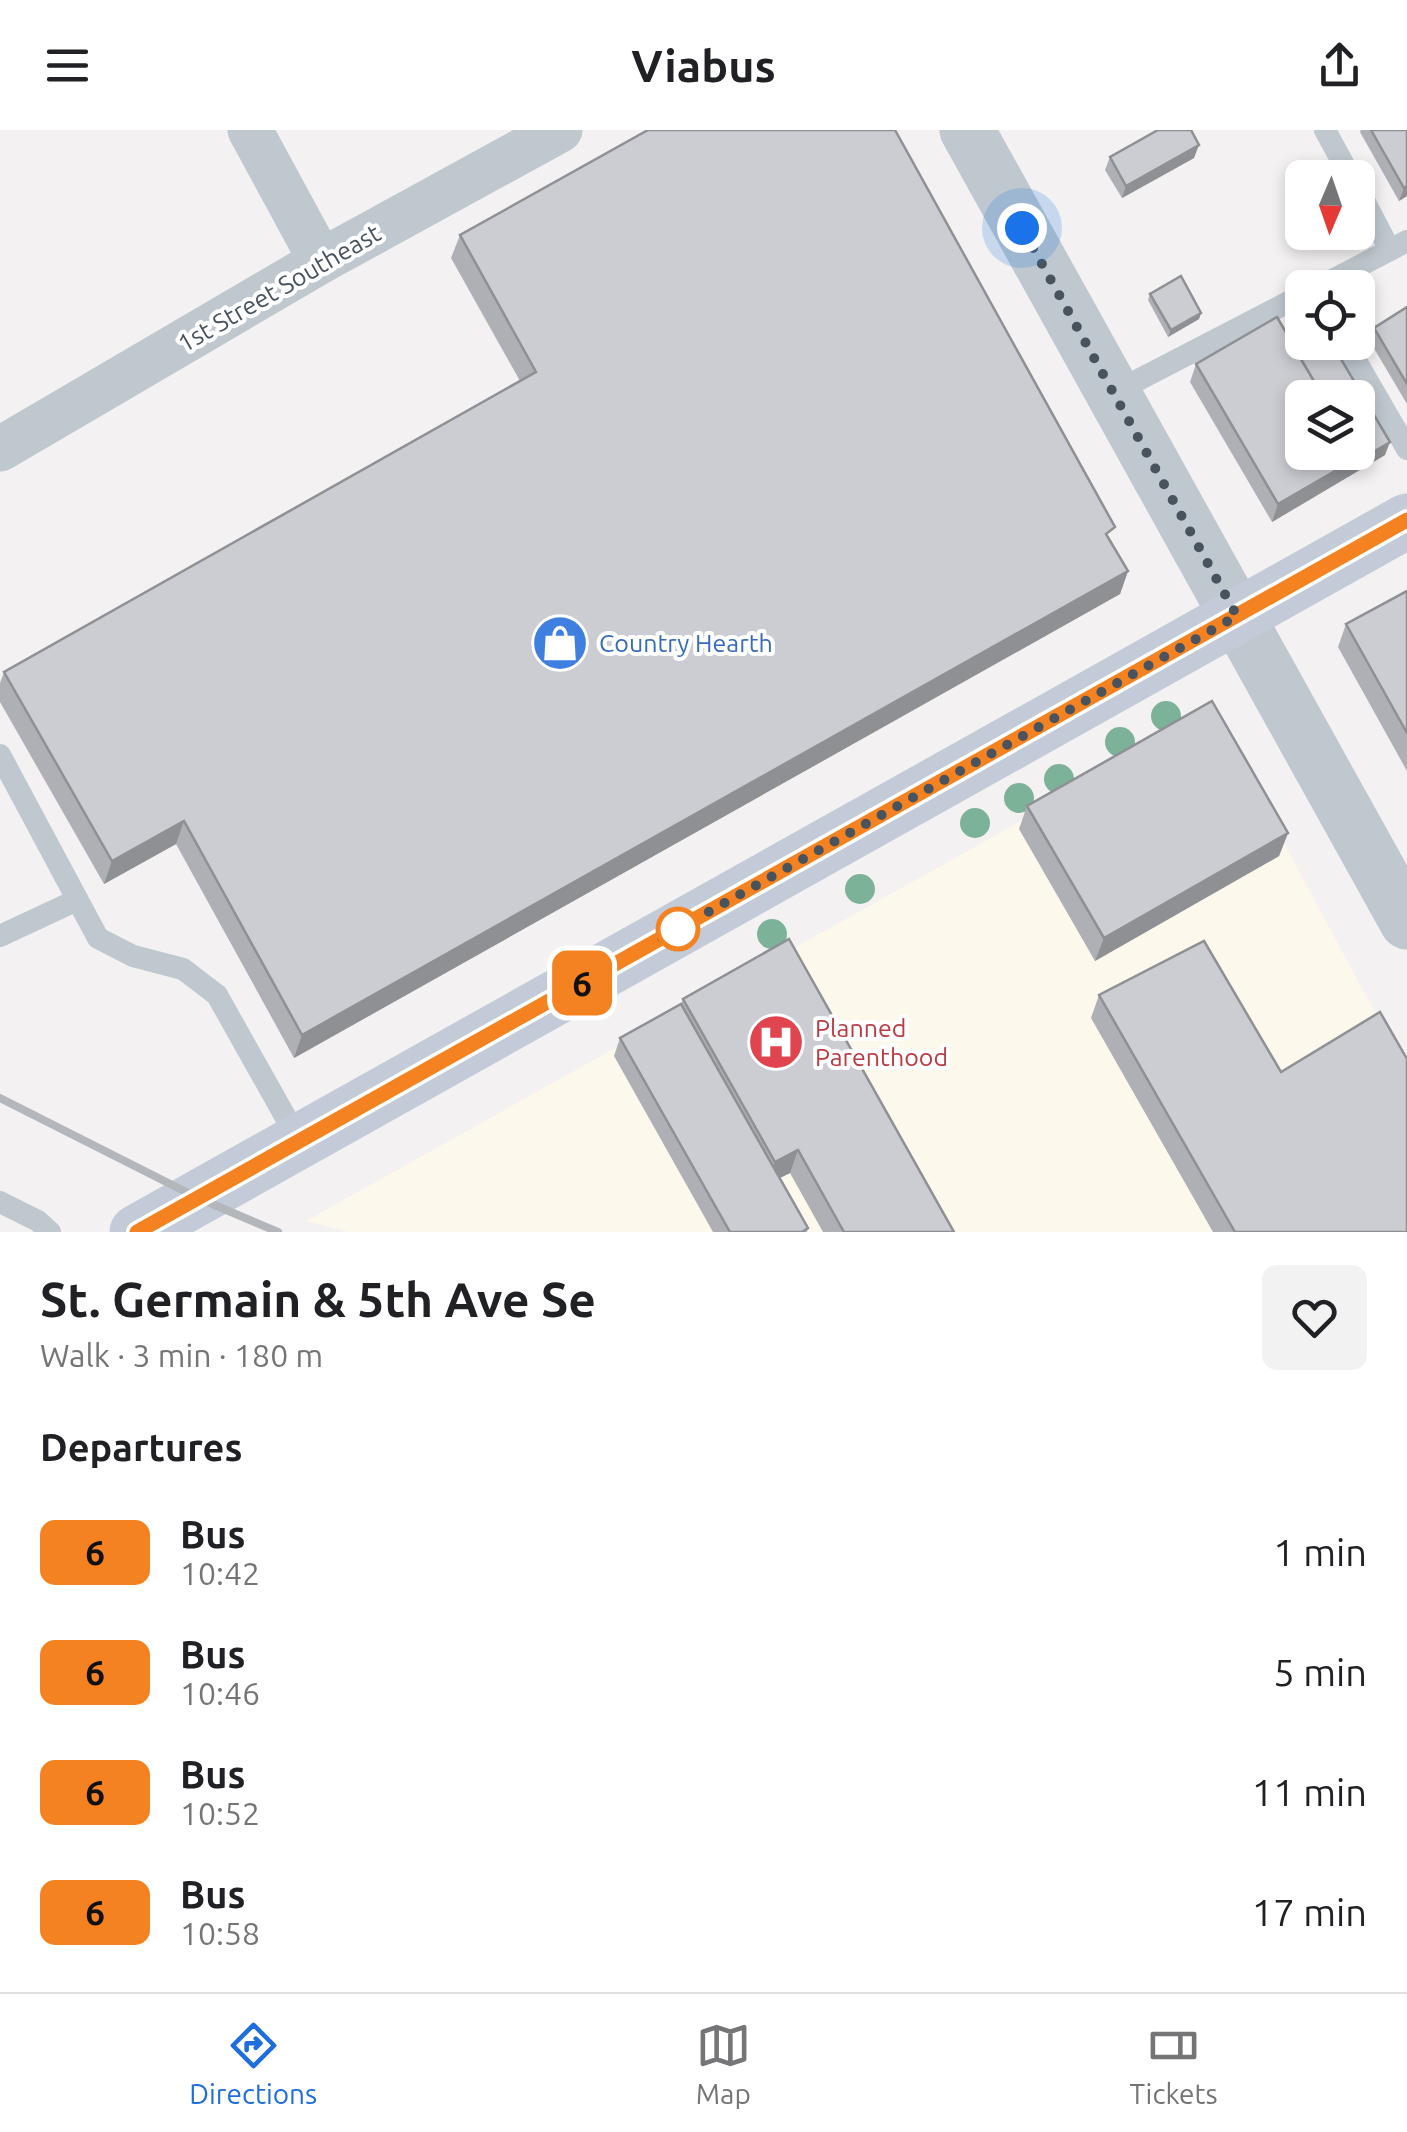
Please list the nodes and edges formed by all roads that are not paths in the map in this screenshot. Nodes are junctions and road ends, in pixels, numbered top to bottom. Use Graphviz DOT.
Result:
graph roads {
  1 [pos="250,130"];
  2 [pos="560,130"];
  3 [pos="967,130"];
  4 [pos="1326,130"];
  5 [pos="1342,160"];
  6 [pos="1375,212"];
  7 [pos="1399,245"];
  8 [pos="322,261"];
  9 [pos="1351,270"];
  10 [pos="1285,304"];
  11 [pos="1355,360"];
  12 [pos="1114,392"];
  13 [pos="0,449"];
  14 [pos="1407,449"];
  15 [pos="1407,520"];
  16 [pos="1237,616"];
  17 [pos="0,756"];
  18 [pos="8,791"];
  19 [pos="78,900"];
  20 [pos="1407,922"];
  21 [pos="0,936"];
  22 [pos="299,1141"];
  23 [pos="0,1202"];
  24 [pos="50,1232"];
  25 [pos="137,1232"];
  1 -- 8 [label="street"];
  2 -- 8 [label="street, 1st Street Southeast"];
  3 -- 12 [label="street"];
  4 -- 5 [label="lane"];
  6 -- 7 [label="lane"];
  7 -- 9 [label="lane"];
  8 -- 13 [label="street, 1st Street Southeast"];
  10 -- 12 [label="lane"];
  11 -- 14 [label="lane"];
  12 -- 16 [label="street"];
  15 -- 16 [label="main road"];
  16 -- 20 [label="street"];
  16 -- 22 [label="main road"];
  17 -- 18 [label="lane"];
  18 -- 19 [label="lane"];
  19 -- 21 [label="lane"];
  19 -- 22 [label="lane"];
  22 -- 25 [label="main road"];
  23 -- 24 [label="lane"];
}
